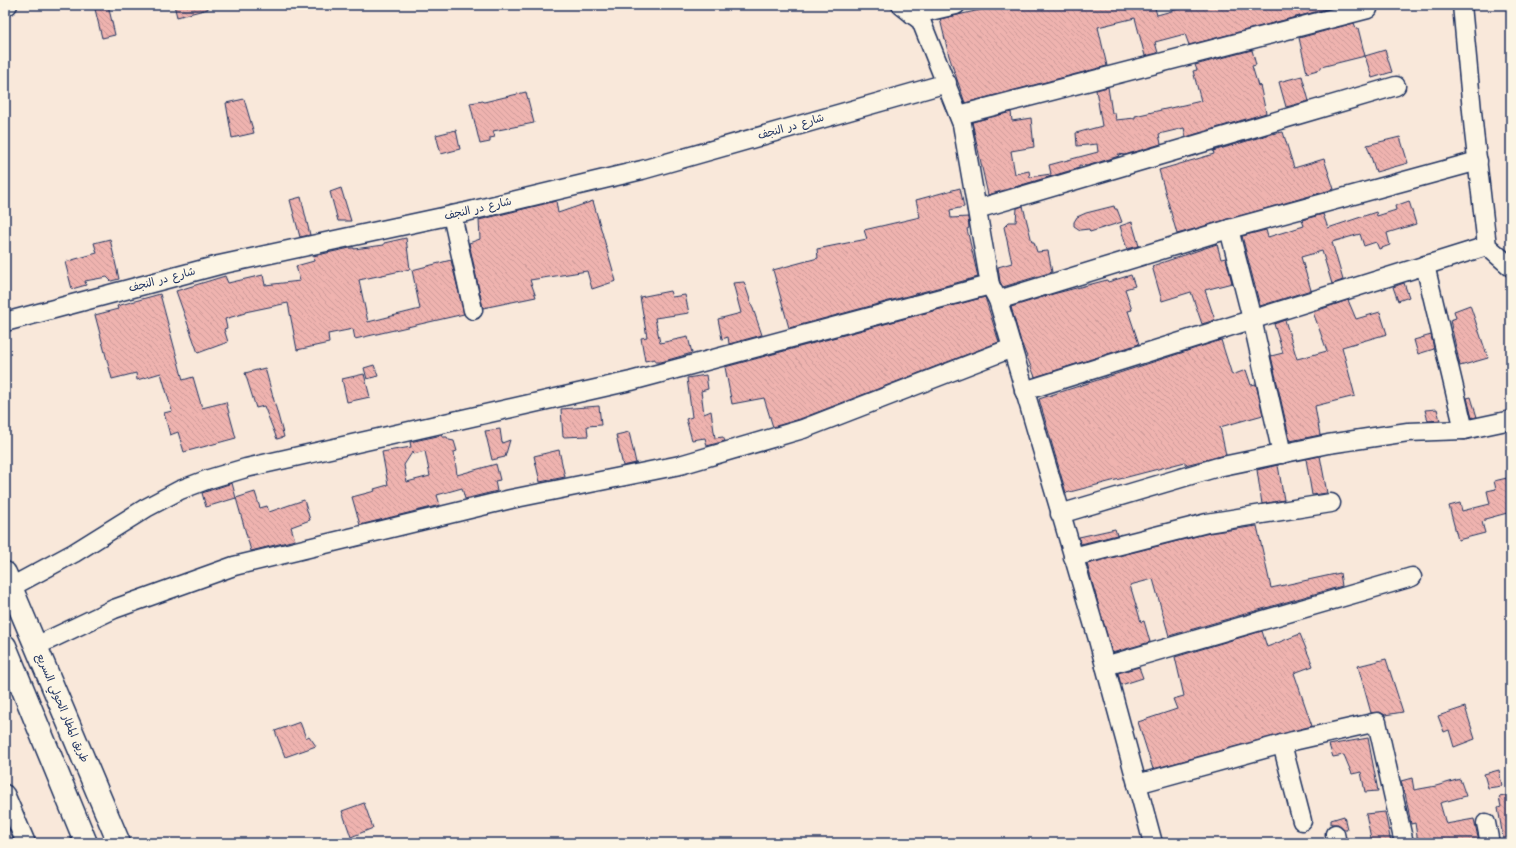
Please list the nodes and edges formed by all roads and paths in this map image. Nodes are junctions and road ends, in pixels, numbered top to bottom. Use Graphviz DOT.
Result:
graph roads {
  1 [pos="956,5"];
  2 [pos="1367,5"];
  3 [pos="1462,5"];
  4 [pos="907,10"];
  5 [pos="947,83"];
  6 [pos="1396,86"];
  7 [pos="958,115"];
  8 [pos="1478,161"];
  9 [pos="977,209"];
  10 [pos="452,214"];
  11 [pos="1229,229"];
  12 [pos="1487,246"];
  13 [pos="1425,265"];
  14 [pos="1511,267"];
  15 [pos="994,293"];
  16 [pos="473,310"];
  17 [pos="1252,319"];
  18 [pos="5,322"];
  19 [pos="1012,348"];
  20 [pos="1024,391"];
  21 [pos="1511,420"];
  22 [pos="1464,430"];
  23 [pos="1282,454"];
  24 [pos="1331,503"];
  25 [pos="1060,514"];
  26 [pos="1073,557"];
  27 [pos="1412,577"];
  28 [pos="8,580"];
  29 [pos="5,646"];
  30 [pos="36,646"];
  31 [pos="1105,666"];
  32 [pos="1282,744"];
  33 [pos="1137,784"];
  34 [pos="5,794"];
  35 [pos="1302,821"];
  36 [pos="1486,823"];
  37 [pos="26,843"];
  38 [pos="86,843"];
  39 [pos="118,843"];
  40 [pos="1153,843"];
  41 [pos="1404,843"];
  42 [pos="1490,843"];
  1 -- 4 [label="street"];
  2 -- 7 [label="street"];
  3 -- 8 [label="street"];
  4 -- 5 [label="street"];
  5 -- 7 [label="street"];
  5 -- 10 [label="street, شارع در النجف"];
  6 -- 9 [label="street"];
  7 -- 9 [label="street"];
  8 -- 11 [label="street"];
  8 -- 12 [label="street"];
  9 -- 15 [label="street"];
  10 -- 16 [label="street"];
  10 -- 18 [label="street, شارع در النجف"];
  11 -- 15 [label="street"];
  11 -- 17 [label="street"];
  12 -- 13 [label="street"];
  12 -- 14 [label="street"];
  13 -- 17 [label="street"];
  13 -- 22 [label="street"];
  15 -- 19 [label="street"];
  15 -- 28 [label="street"];
  17 -- 20 [label="street"];
  17 -- 23 [label="street"];
  19 -- 20 [label="street"];
  19 -- 30 [label="street"];
  20 -- 25 [label="street"];
  21 -- 22 [label="street"];
  22 -- 23 [label="street"];
  23 -- 25 [label="street"];
  24 -- 26 [label="street"];
  25 -- 26 [label="street"];
  26 -- 31 [label="street"];
  27 -- 31 [label="street"];
  28 -- 30 [label="highway, طريق المطار الحولي السريع"];
  29 -- 38 [label="highway"];
  30 -- 39 [label="highway, طريق المطار الحولي السريع"];
  31 -- 33 [label="street"];
  32 -- 33 [label="street"];
  32 -- 35 [label="street"];
  32 -- 41 [label="street"];
  33 -- 40 [label="street"];
  34 -- 37 [label="street"];
  36 -- 42 [label="street"];
}
